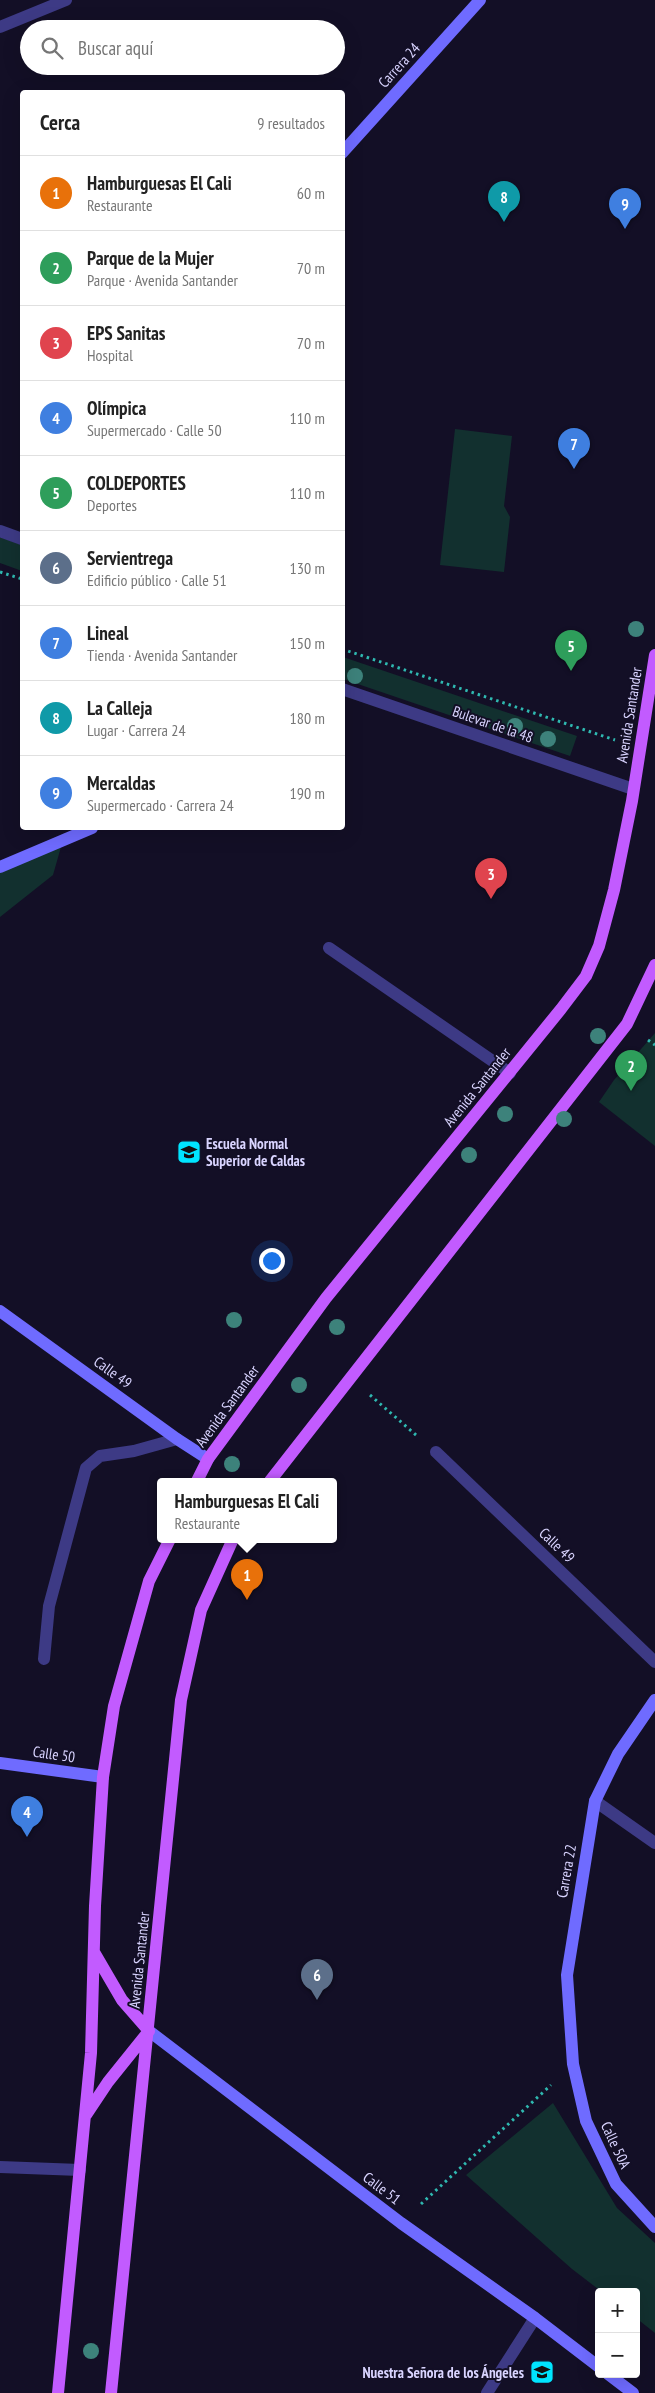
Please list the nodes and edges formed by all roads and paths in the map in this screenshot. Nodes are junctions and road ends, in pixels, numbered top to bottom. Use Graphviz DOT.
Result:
graph roads {
  1 [pos="66,0"];
  2 [pos="480,0"];
  3 [pos="0,27"];
  4 [pos="345,150"];
  5 [pos="1,534"];
  6 [pos="20,538"];
  7 [pos="0,572"];
  8 [pos="20,578"];
  9 [pos="345,650"];
  10 [pos="655,655"];
  11 [pos="345,690"];
  12 [pos="640,748"];
  13 [pos="633,790"];
  14 [pos="87,830"];
  15 [pos="0,867"];
  16 [pos="329,948"];
  17 [pos="655,965"];
  18 [pos="510,1073"];
  19 [pos="0,1311"];
  20 [pos="350,1377"];
  21 [pos="177,1439"];
  22 [pos="436,1452"];
  23 [pos="208,1459"];
  24 [pos="199,1478"];
  25 [pos="272,1478"];
  26 [pos="168,1543"];
  27 [pos="231,1543"];
  28 [pos="44,1659"];
  29 [pos="655,1662"];
  30 [pos="655,1700"];
  31 [pos="0,1763"];
  32 [pos="103,1777"];
  33 [pos="595,1801"];
  34 [pos="655,1843"];
  35 [pos="94,1952"];
  36 [pos="149,2031"];
  37 [pos="573,2064"];
  38 [pos="86,2115"];
  39 [pos="0,2167"];
  40 [pos="80,2170"];
  41 [pos="401,2223"];
  42 [pos="655,2227"];
  43 [pos="535,2318"];
  44 [pos="595,2364"];
  45 [pos="613,2378"];
  46 [pos="58,2393"];
  47 [pos="111,2393"];
  48 [pos="487,2393"];
  49 [pos="633,2393"];
  1 -- 3 [label="street"];
  2 -- 4 [label="main road, Carrera 24"];
  5 -- 6 [label="street"];
  7 -- 8 [label="path"];
  9 -- 12 [label="path"];
  10 -- 12 [label="main road, Avenida Santander"];
  11 -- 13 [label="street, Bulevar de la 48"];
  12 -- 13 [label="main road, Avenida Santander"];
  13 -- 18 [label="main road, Avenida Santander"];
  14 -- 15 [label="main road"];
  16 -- 18 [label="street"];
  17 -- 20 [label="main road"];
  18 -- 23 [label="main road, Avenida Santander"];
  19 -- 21 [label="main road, Calle 49"];
  20 -- 22 [label="path"];
  20 -- 25 [label="main road"];
  21 -- 23 [label="main road, Calle 49"];
  21 -- 28 [label="street"];
  22 -- 29 [label="street, Calle 49"];
  23 -- 24 [label="main road, Avenida Santander"];
  26 -- 32 [label="main road"];
  27 -- 36 [label="main road, Avenida Santander"];
  30 -- 33 [label="main road, Carrera 22"];
  31 -- 32 [label="main road, Calle 50"];
  32 -- 35 [label="main road"];
  33 -- 34 [label="street"];
  33 -- 37 [label="main road, Carrera 22"];
  35 -- 36 [label="main road"];
  35 -- 38 [label="main road"];
  36 -- 38 [label="main road"];
  36 -- 41 [label="main road, Calle 51"];
  36 -- 47 [label="main road, Avenida Santander"];
  37 -- 41 [label="path"];
  37 -- 42 [label="main road, Calle 50A"];
  38 -- 40 [label="main road"];
  39 -- 40 [label="street"];
  40 -- 46 [label="main road"];
  41 -- 43 [label="main road, Calle 51"];
  43 -- 44 [label="main road, Calle 51"];
  43 -- 48 [label="street"];
  45 -- 49 [label="main road"];
}
